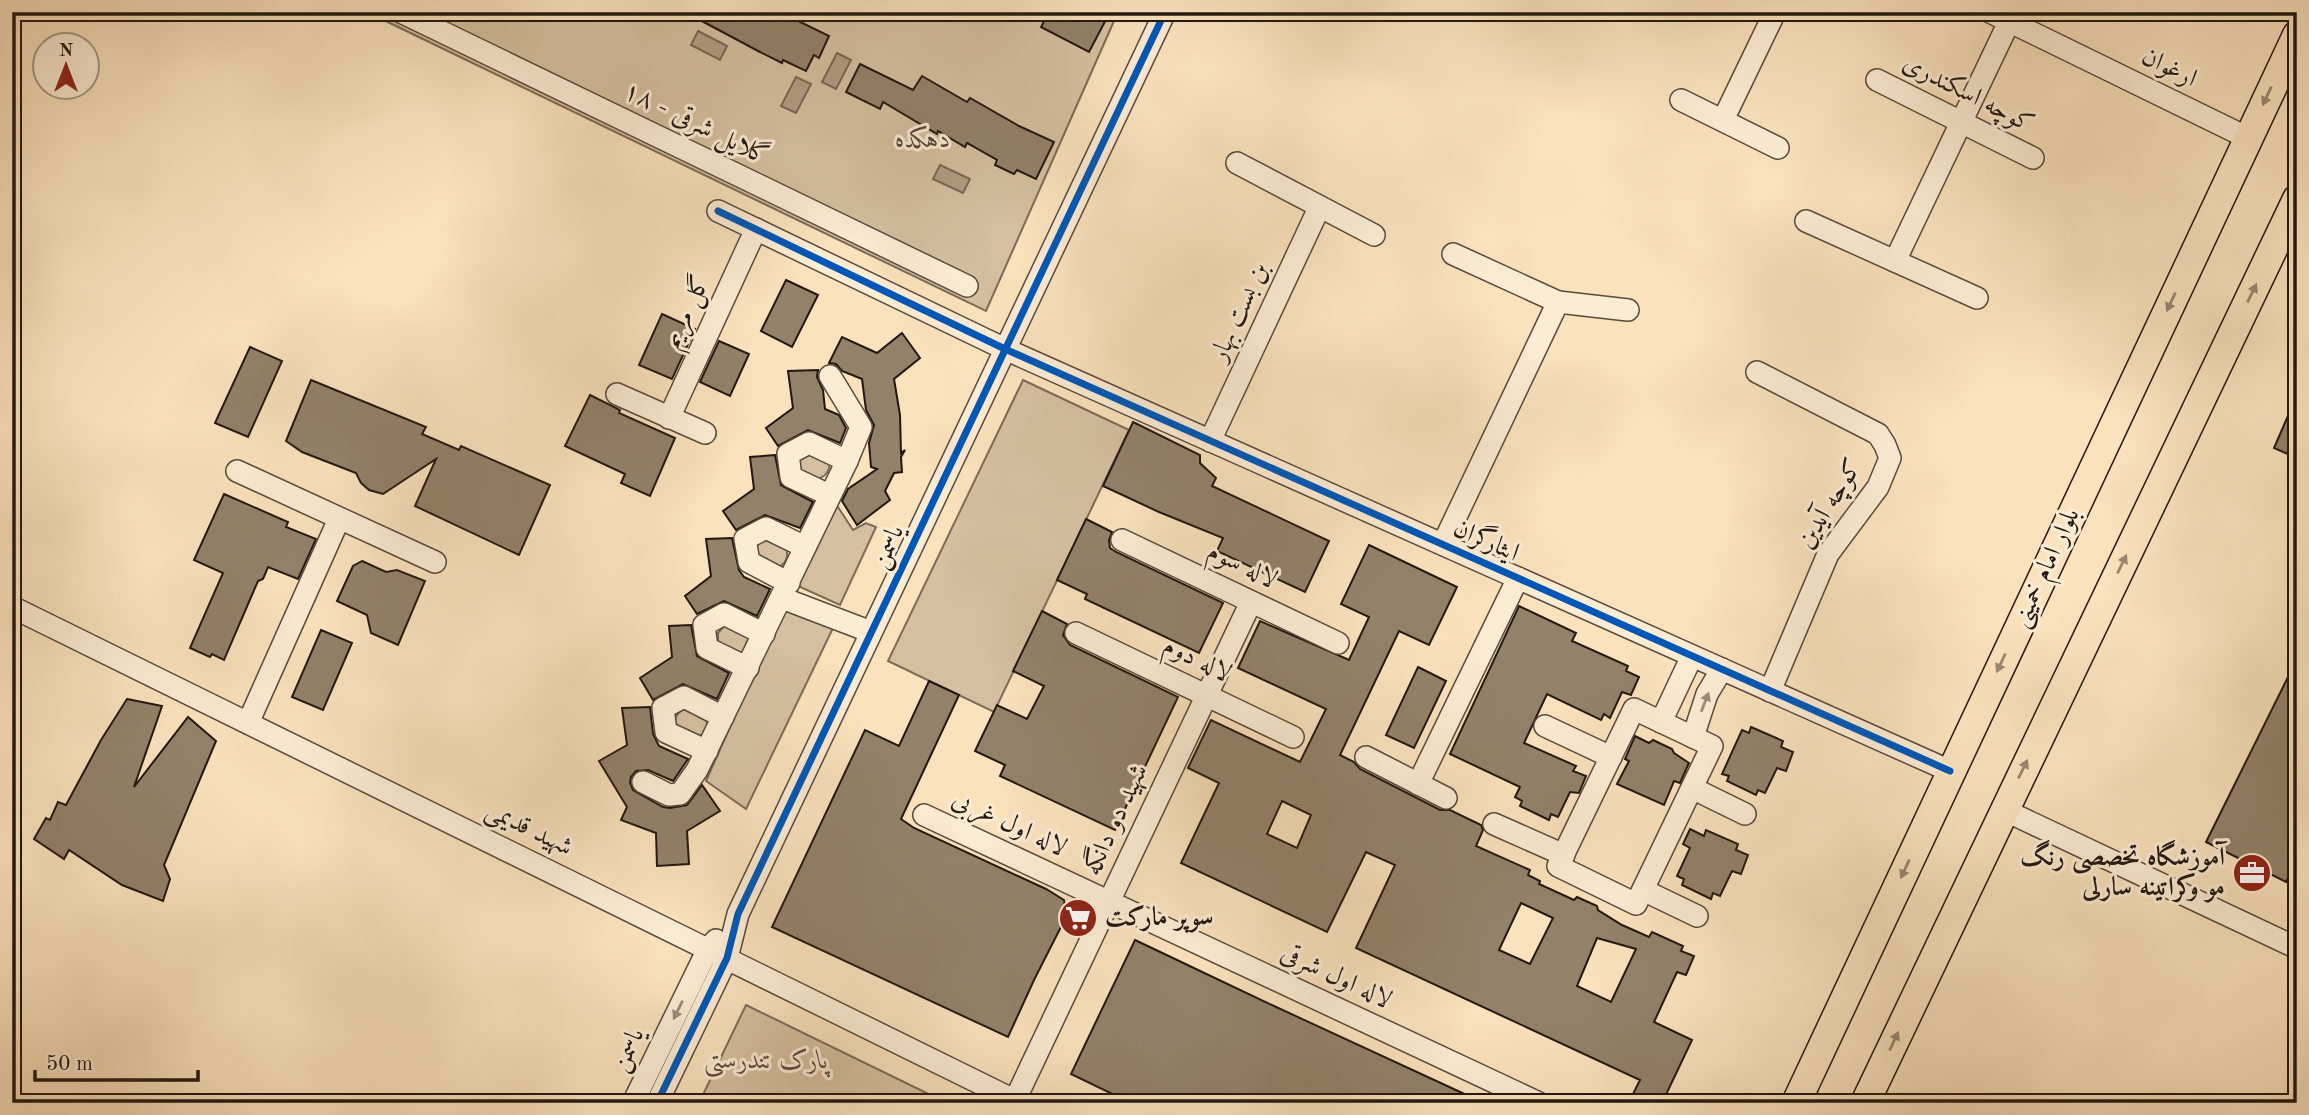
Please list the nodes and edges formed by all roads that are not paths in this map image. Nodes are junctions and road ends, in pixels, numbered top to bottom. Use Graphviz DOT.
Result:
graph roads {
  1 [pos="401,12"];
  2 [pos="1165,12"];
  3 [pos="1774,12"];
  4 [pos="1999,17"];
  5 [pos="2297,34"];
  6 [pos="1877,79"];
  7 [pos="1681,100"];
  8 [pos="1723,120"];
  9 [pos="1962,122"];
  10 [pos="2248,138"];
  11 [pos="1778,148"];
  12 [pos="2033,158"];
  13 [pos="1237,163"];
  14 [pos="2297,199"];
  15 [pos="1320,208"];
  16 [pos="718,211"];
  17 [pos="1806,222"];
  18 [pos="756,229"];
  19 [pos="1374,235"];
  20 [pos="1453,254"];
  21 [pos="1895,261"];
  22 [pos="967,286"];
  23 [pos="1977,298"];
  24 [pos="1558,302"];
  25 [pos="1628,310"];
  26 [pos="1005,349"];
  27 [pos="1757,372"];
  28 [pos="830,376"];
  29 [pos="617,394"];
  30 [pos="669,418"];
  31 [pos="705,433"];
  32 [pos="1210,441"];
  33 [pos="847,461"];
  34 [pos="237,471"];
  35 [pos="829,495"];
  36 [pos="339,519"];
  37 [pos="1122,540"];
  38 [pos="1443,544"];
  39 [pos="805,547"];
  40 [pos="435,562"];
  41 [pos="1517,578"];
  42 [pos="785,590"];
  43 [pos="1251,602"];
  44 [pos="12,607"];
  45 [pos="871,632"];
  46 [pos="1076,633"];
  47 [pos="764,634"];
  48 [pos="1338,643"];
  49 [pos="1692,656"];
  50 [pos="748,668"];
  51 [pos="1722,669"];
  52 [pos="1770,691"];
  53 [pos="1205,695"];
  54 [pos="723,717"];
  55 [pos="1661,722"];
  56 [pos="248,723"];
  57 [pos="1545,726"];
  58 [pos="1293,737"];
  59 [pos="1693,737"];
  60 [pos="707,751"];
  61 [pos="1366,757"];
  62 [pos="1611,757"];
  63 [pos="1950,771"];
  64 [pos="643,782"];
  65 [pos="1418,784"];
  66 [pos="1692,788"];
  67 [pos="1446,798"];
  68 [pos="2004,810"];
  69 [pos="1745,814"];
  70 [pos="924,815"];
  71 [pos="1494,824"];
  72 [pos="1564,855"];
  73 [pos="1643,890"];
  74 [pos="1108,901"];
  75 [pos="1697,916"];
  76 [pos="2297,948"];
  77 [pos="718,953"];
  78 [pos="1018,1101"];
  79 [pos="633,1103"];
  80 [pos="657,1103"];
  81 [pos="1539,1103"];
  82 [pos="1796,1103"];
  83 [pos="1865,1103"];
  1 -- 22 [label="street, گلایل شرقی - ۱۸"];
  2 -- 26 [label="street, یاسمن"];
  3 -- 8 [label="street"];
  4 -- 9 [label="street"];
  4 -- 10 [label="street, ارغوان"];
  5 -- 10 [label="main road, بلوار امام خمینی, one-way"];
  6 -- 9 [label="street, کوچه اسکندری"];
  7 -- 8 [label="street"];
  8 -- 11 [label="street"];
  9 -- 12 [label="street, کوچه اسکندری"];
  9 -- 21 [label="street"];
  10 -- 63 [label="main road, بلوار امام خمینی, one-way"];
  13 -- 15 [label="street"];
  68 -- 14 [label="main road, one-way"];
  15 -- 19 [label="street"];
  15 -- 32 [label="street, بن بست بهار"];
  16 -- 18 [label="street, ایثارگران"];
  17 -- 21 [label="street"];
  18 -- 26 [label="street, ایثارگران"];
  18 -- 30 [label="street, گل مریم"];
  20 -- 24 [label="street"];
  21 -- 23 [label="street"];
  24 -- 25 [label="street"];
  24 -- 38 [label="street"];
  26 -- 32 [label="street, ایثارگران"];
  26 -- 45 [label="street, یاسمن"];
  27 -- 52 [label="street, کوچه آیدین"];
  28 -- 33 [label="street"];
  29 -- 30 [label="street"];
  30 -- 31 [label="street"];
  32 -- 38 [label="street, ایثارگران"];
  33 -- 35 [label="street"];
  33 -- 35 [label="street"];
  34 -- 36 [label="street"];
  35 -- 39 [label="street"];
  36 -- 40 [label="street"];
  36 -- 56 [label="street"];
  37 -- 43 [label="street, لاله سوم"];
  38 -- 41 [label="street, ایثارگران"];
  39 -- 42 [label="street"];
  39 -- 42 [label="street"];
  41 -- 49 [label="street, ایثارگران"];
  41 -- 65 [label="street"];
  42 -- 45 [label="street"];
  42 -- 47 [label="street"];
  43 -- 48 [label="street, لاله سوم"];
  43 -- 53 [label="street, شهید دو دانگه"];
  44 -- 56 [label="street, شهید قدیمی"];
  45 -- 77 [label="street, یاسمن"];
  46 -- 53 [label="street, لاله دوم"];
  47 -- 50 [label="street"];
  47 -- 50 [label="street"];
  49 -- 51 [label="street, ایثارگران"];
  49 -- 55 [label="street"];
  50 -- 54 [label="street"];
  51 -- 52 [label="street, ایثارگران"];
  59 -- 51 [label="street, one-way"];
  52 -- 63 [label="street, ایثارگران"];
  53 -- 58 [label="street, لاله دوم"];
  53 -- 74 [label="street, شهید دو دانگه"];
  54 -- 60 [label="street"];
  54 -- 60 [label="street"];
  55 -- 59 [label="street"];
  55 -- 62 [label="street"];
  56 -- 77 [label="street, شهید قدیمی"];
  57 -- 62 [label="street"];
  59 -- 66 [label="street"];
  60 -- 64 [label="street"];
  61 -- 65 [label="street"];
  62 -- 72 [label="street"];
  63 -- 82 [label="main road, بلوار امام خمینی, one-way"];
  65 -- 67 [label="street"];
  66 -- 69 [label="street"];
  66 -- 73 [label="street"];
  68 -- 76 [label="street"];
  83 -- 68 [label="main road, one-way"];
  70 -- 74 [label="street, لاله اول غربی"];
  71 -- 72 [label="street"];
  72 -- 73 [label="street"];
  73 -- 75 [label="street"];
  74 -- 78 [label="street, شهید دو دانگه"];
  74 -- 81 [label="street, لاله اول شرقی"];
  77 -- 78 [label="street, شهید قدیمی"];
  77 -- 79 [label="street, یاسمن, one-way"];
  77 -- 80 [label="street, یاسمن"];
}
